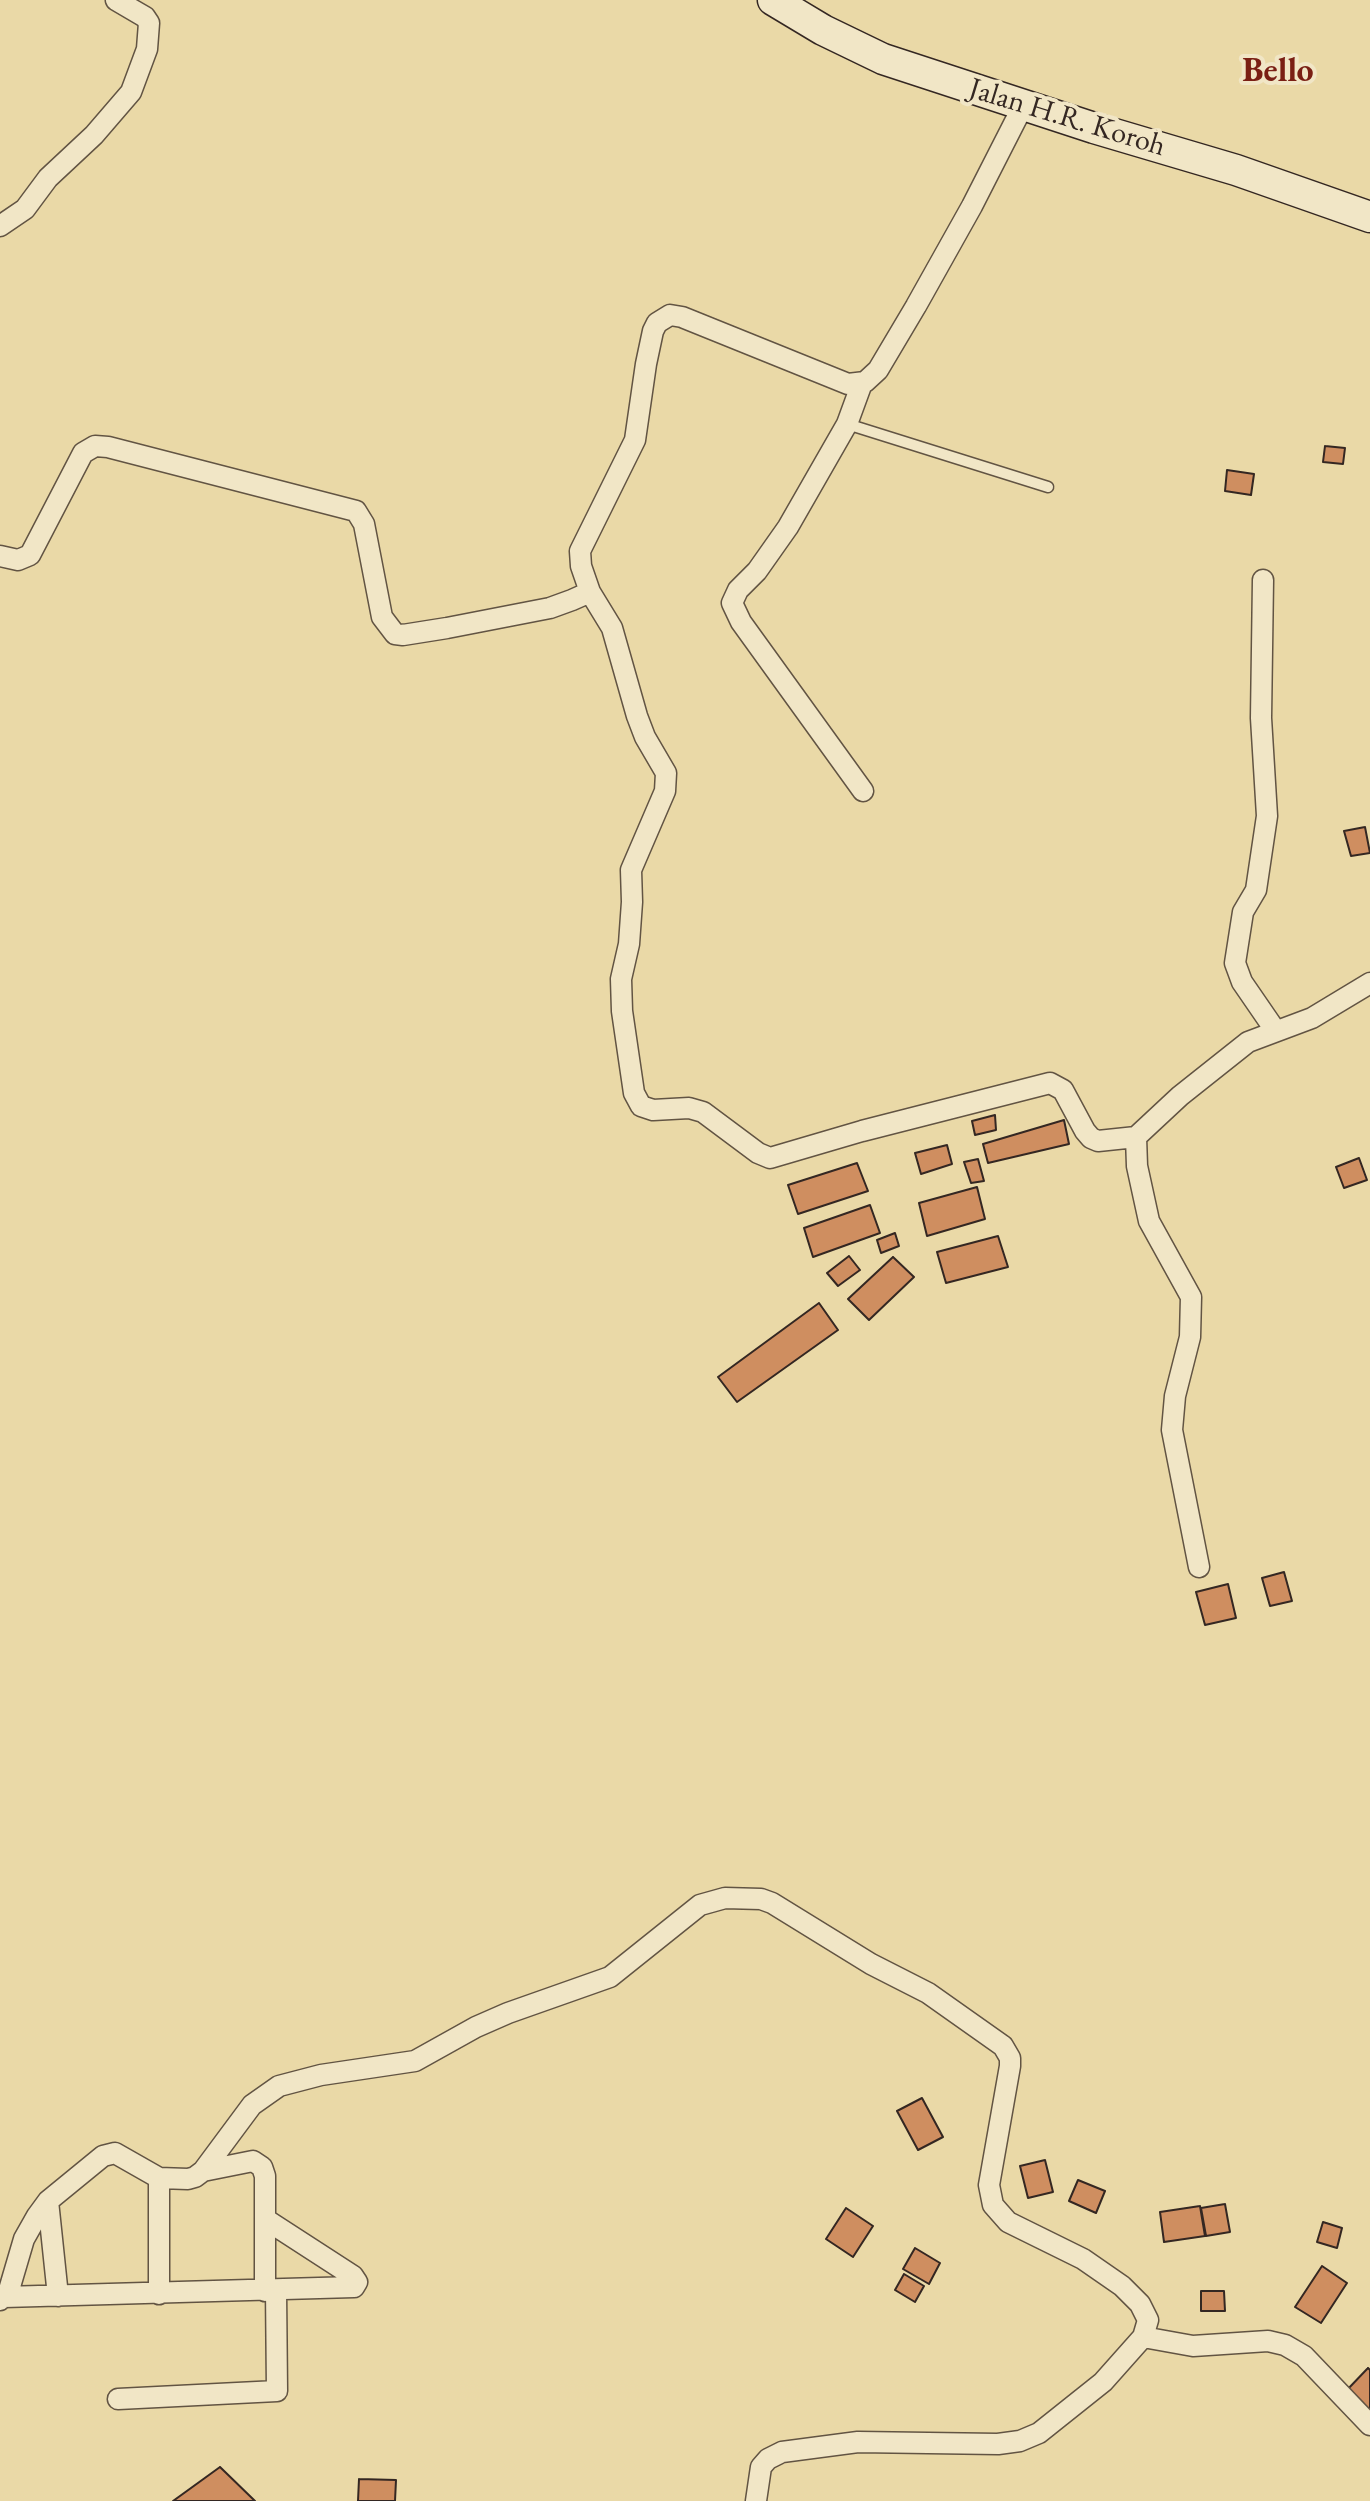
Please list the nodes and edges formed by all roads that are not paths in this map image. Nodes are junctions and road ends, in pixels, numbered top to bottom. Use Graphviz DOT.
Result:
graph roads {
  1 [pos="116,0"];
  2 [pos="773,0"];
  3 [pos="1024,104"];
  4 [pos="1370,217"];
  5 [pos="0,226"];
  6 [pos="862,383"];
  7 [pos="847,424"];
  8 [pos="1048,487"];
  9 [pos="0,556"];
  10 [pos="1263,580"];
  11 [pos="590,592"];
  12 [pos="863,791"];
  13 [pos="1370,983"];
  14 [pos="1275,1030"];
  15 [pos="1136,1137"];
  16 [pos="1199,1567"];
  17 [pos="203,2171"];
  18 [pos="159,2178"];
  19 [pos="48,2201"];
  20 [pos="265,2219"];
  21 [pos="271,2290"];
  22 [pos="159,2294"];
  23 [pos="58,2296"];
  24 [pos="2,2298"];
  25 [pos="1143,2337"];
  26 [pos="118,2399"];
  27 [pos="1370,2425"];
  28 [pos="756,2501"];
  1 -- 5 [label="street"];
  2 -- 3 [label="main road, Jalan H.R. Koroh"];
  3 -- 4 [label="main road, Jalan H.R. Koroh"];
  3 -- 6 [label="street"];
  6 -- 7 [label="street"];
  6 -- 11 [label="street"];
  7 -- 8 [label="lane"];
  7 -- 12 [label="street"];
  9 -- 11 [label="street"];
  10 -- 14 [label="street"];
  11 -- 15 [label="street"];
  13 -- 14 [label="street"];
  14 -- 15 [label="street"];
  15 -- 16 [label="street"];
  17 -- 18 [label="street"];
  17 -- 20 [label="street"];
  17 -- 25 [label="street"];
  18 -- 19 [label="street"];
  18 -- 22 [label="street"];
  19 -- 23 [label="street"];
  19 -- 24 [label="street"];
  20 -- 21 [label="street"];
  20 -- 21 [label="street"];
  21 -- 22 [label="street"];
  21 -- 26 [label="street"];
  22 -- 23 [label="street"];
  23 -- 24 [label="street"];
  25 -- 27 [label="street"];
  25 -- 28 [label="street"];
}
